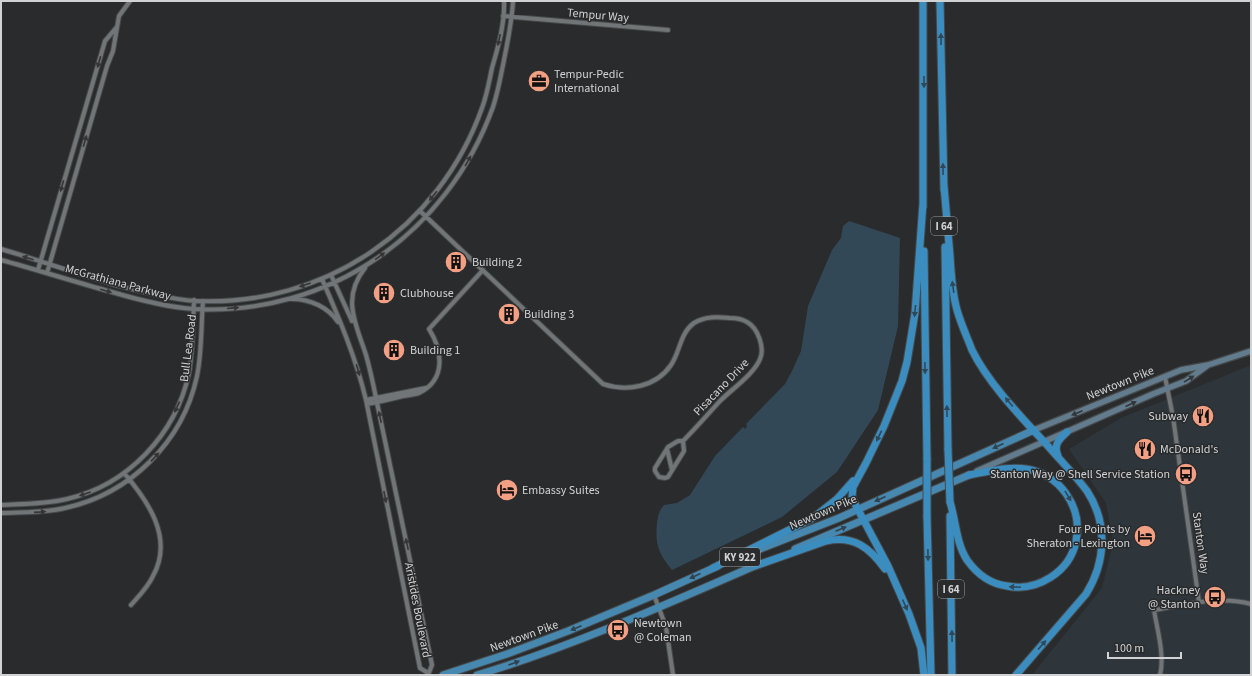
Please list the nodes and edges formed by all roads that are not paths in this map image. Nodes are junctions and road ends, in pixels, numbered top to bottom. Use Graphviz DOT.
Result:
graph roads {
  1 [pos="130,1"];
  2 [pos="504,1"];
  3 [pos="513,1"];
  4 [pos="923,1"];
  5 [pos="940,1"];
  6 [pos="503,16"];
  7 [pos="512,17"];
  8 [pos="116,27"];
  9 [pos="668,30"];
  10 [pos="466,143"];
  11 [pos="476,147"];
  12 [pos="944,186"];
  13 [pos="923,203"];
  14 [pos="420,211"];
  15 [pos="426,217"];
  16 [pos="1,250"];
  17 [pos="1,260"];
  18 [pos="41,262"];
  19 [pos="370,264"];
  20 [pos="49,265"];
  21 [pos="38,270"];
  22 [pos="483,270"];
  23 [pos="46,273"];
  24 [pos="331,275"];
  25 [pos="322,279"];
  26 [pos="335,283"];
  27 [pos="325,287"];
  28 [pos="288,299"];
  29 [pos="194,300"];
  30 [pos="203,301"];
  31 [pos="194,309"];
  32 [pos="202,309"];
  33 [pos="345,333"];
  34 [pos="361,341"];
  35 [pos="1251,351"];
  36 [pos="1208,365"];
  37 [pos="1165,377"];
  38 [pos="1168,388"];
  39 [pos="377,400"];
  40 [pos="366,402"];
  41 [pos="1034,430"];
  42 [pos="1067,432"];
  43 [pos="683,441"];
  44 [pos="1044,442"];
  45 [pos="667,449"];
  46 [pos="1062,461"];
  47 [pos="672,470"];
  48 [pos="124,473"];
  49 [pos="859,475"];
  50 [pos="969,475"];
  51 [pos="129,480"];
  52 [pos="950,502"];
  53 [pos="1,505"];
  54 [pos="858,509"];
  55 [pos="1,513"];
  56 [pos="863,520"];
  57 [pos="755,566"];
  58 [pos="713,568"];
  59 [pos="895,584"];
  60 [pos="654,595"];
  61 [pos="1199,602"];
  62 [pos="1251,604"];
  63 [pos="131,605"];
  64 [pos="659,607"];
  65 [pos="428,674"];
  66 [pos="443,675"];
  67 [pos="477,675"];
  68 [pos="673,675"];
  69 [pos="924,675"];
  70 [pos="931,675"];
  71 [pos="952,675"];
  72 [pos="1016,675"];
  73 [pos="1160,675"];
  1 -- 8 [label="street, McGrathiana Parkway"];
  2 -- 6 [label="street, McGrathiana Parkway"];
  3 -- 7 [label="street, McGrathiana Parkway"];
  4 -- 13 [label="highway, I 64, one-way"];
  12 -- 5 [label="highway, I 64, one-way"];
  6 -- 7 [label="street, Tempur Way"];
  6 -- 10 [label="street, McGrathiana Parkway, one-way"];
  7 -- 9 [label="street, Tempur Way"];
  7 -- 11 [label="street, McGrathiana Parkway"];
  8 -- 18 [label="street, McGrathiana Parkway, one-way"];
  20 -- 8 [label="street, McGrathiana Parkway, one-way"];
  10 -- 11 [label="street"];
  10 -- 14 [label="street, McGrathiana Parkway, one-way"];
  15 -- 11 [label="street, McGrathiana Parkway, one-way"];
  41 -- 12 [label="highway, one-way"];
  52 -- 12 [label="highway, I 64, one-way, bridge"];
  13 -- 49 [label="highway, one-way"];
  13 -- 70 [label="highway, I 64, one-way, bridge"];
  14 -- 15 [label="street, Pisacano Drive"];
  14 -- 24 [label="street, McGrathiana Parkway"];
  19 -- 15 [label="street, McGrathiana Parkway, one-way"];
  15 -- 22 [label="street, Pisacano Drive"];
  18 -- 16 [label="street, McGrathiana Parkway, one-way"];
  17 -- 21 [label="street, McGrathiana Parkway"];
  18 -- 20 [label="street, McGrathiana Parkway"];
  18 -- 21 [label="street, McGrathiana Parkway"];
  19 -- 26 [label="street, McGrathiana Parkway"];
  19 -- 34 [label="street, Aristides Boulevard"];
  20 -- 23 [label="street, McGrathiana Parkway"];
  20 -- 29 [label="street, McGrathiana Parkway"];
  21 -- 23 [label="street, McGrathiana Parkway"];
  22 -- 39 [label="street"];
  22 -- 43 [label="street, Pisacano Drive"];
  23 -- 31 [label="street, McGrathiana Parkway, one-way"];
  24 -- 25 [label="street, McGrathiana Parkway"];
  24 -- 26 [label="street, Aristides Boulevard"];
  25 -- 27 [label="street, Aristides Boulevard"];
  25 -- 30 [label="street, McGrathiana Parkway, one-way"];
  26 -- 27 [label="street, McGrathiana Parkway"];
  26 -- 34 [label="street, Aristides Boulevard"];
  27 -- 28 [label="street, McGrathiana Parkway"];
  27 -- 33 [label="street, Aristides Boulevard"];
  32 -- 28 [label="street, McGrathiana Parkway, one-way"];
  28 -- 33 [label="street, Aristides Boulevard"];
  29 -- 30 [label="street, McGrathiana Parkway"];
  29 -- 31 [label="street, Bull Lea Road"];
  30 -- 32 [label="street, Bull Lea Road"];
  31 -- 32 [label="street, McGrathiana Parkway"];
  31 -- 48 [label="street, Bull Lea Road, one-way"];
  51 -- 32 [label="street, Bull Lea Road, one-way"];
  33 -- 40 [label="street, Aristides Boulevard, one-way"];
  34 -- 39 [label="street, Aristides Boulevard"];
  35 -- 36 [label="main road, Newtown Pike / KY 922"];
  36 -- 37 [label="main road, Newtown Pike / KY 922"];
  38 -- 36 [label="main road, Newtown Pike / KY 922, one-way"];
  37 -- 38 [label="street, Stanton Way"];
  37 -- 41 [label="main road, Newtown Pike / KY 922, one-way"];
  42 -- 38 [label="main road, Newtown Pike / KY 922, one-way"];
  38 -- 61 [label="street, Stanton Way"];
  39 -- 40 [label="street"];
  65 -- 39 [label="street, Aristides Boulevard, one-way"];
  40 -- 65 [label="street, Aristides Boulevard, one-way"];
  41 -- 44 [label="highway"];
  41 -- 54 [label="highway, Newtown Pike / KY 922, one-way"];
  42 -- 44 [label="main road, Newtown Pike / KY 922"];
  42 -- 46 [label="highway"];
  43 -- 45 [label="street"];
  43 -- 47 [label="street"];
  44 -- 46 [label="highway"];
  44 -- 50 [label="main road, Newtown Pike / KY 922"];
  45 -- 47 [label="street"];
  45 -- 47 [label="street"];
  72 -- 46 [label="highway, one-way"];
  48 -- 51 [label="street"];
  48 -- 53 [label="street, Bull Lea Road, one-way"];
  49 -- 54 [label="highway"];
  49 -- 58 [label="highway"];
  50 -- 52 [label="highway, one-way"];
  50 -- 56 [label="highway, Newtown Pike / KY 922"];
  55 -- 51 [label="street, Bull Lea Road, one-way"];
  51 -- 63 [label="street"];
  71 -- 52 [label="highway, I 64, one-way"];
  54 -- 56 [label="highway"];
  54 -- 58 [label="highway, Newtown Pike / KY 922"];
  57 -- 56 [label="highway, Newtown Pike / KY 922, one-way"];
  56 -- 59 [label="highway"];
  57 -- 59 [label="highway"];
  57 -- 64 [label="highway, Newtown Pike / KY 922"];
  58 -- 60 [label="highway, Newtown Pike / KY 922, one-way"];
  59 -- 69 [label="highway, one-way"];
  60 -- 64 [label="street"];
  60 -- 66 [label="highway, Newtown Pike / KY 922, one-way"];
  61 -- 62 [label="street"];
  61 -- 73 [label="street"];
  67 -- 64 [label="highway, Newtown Pike / KY 922, one-way"];
  64 -- 68 [label="street"];
}
